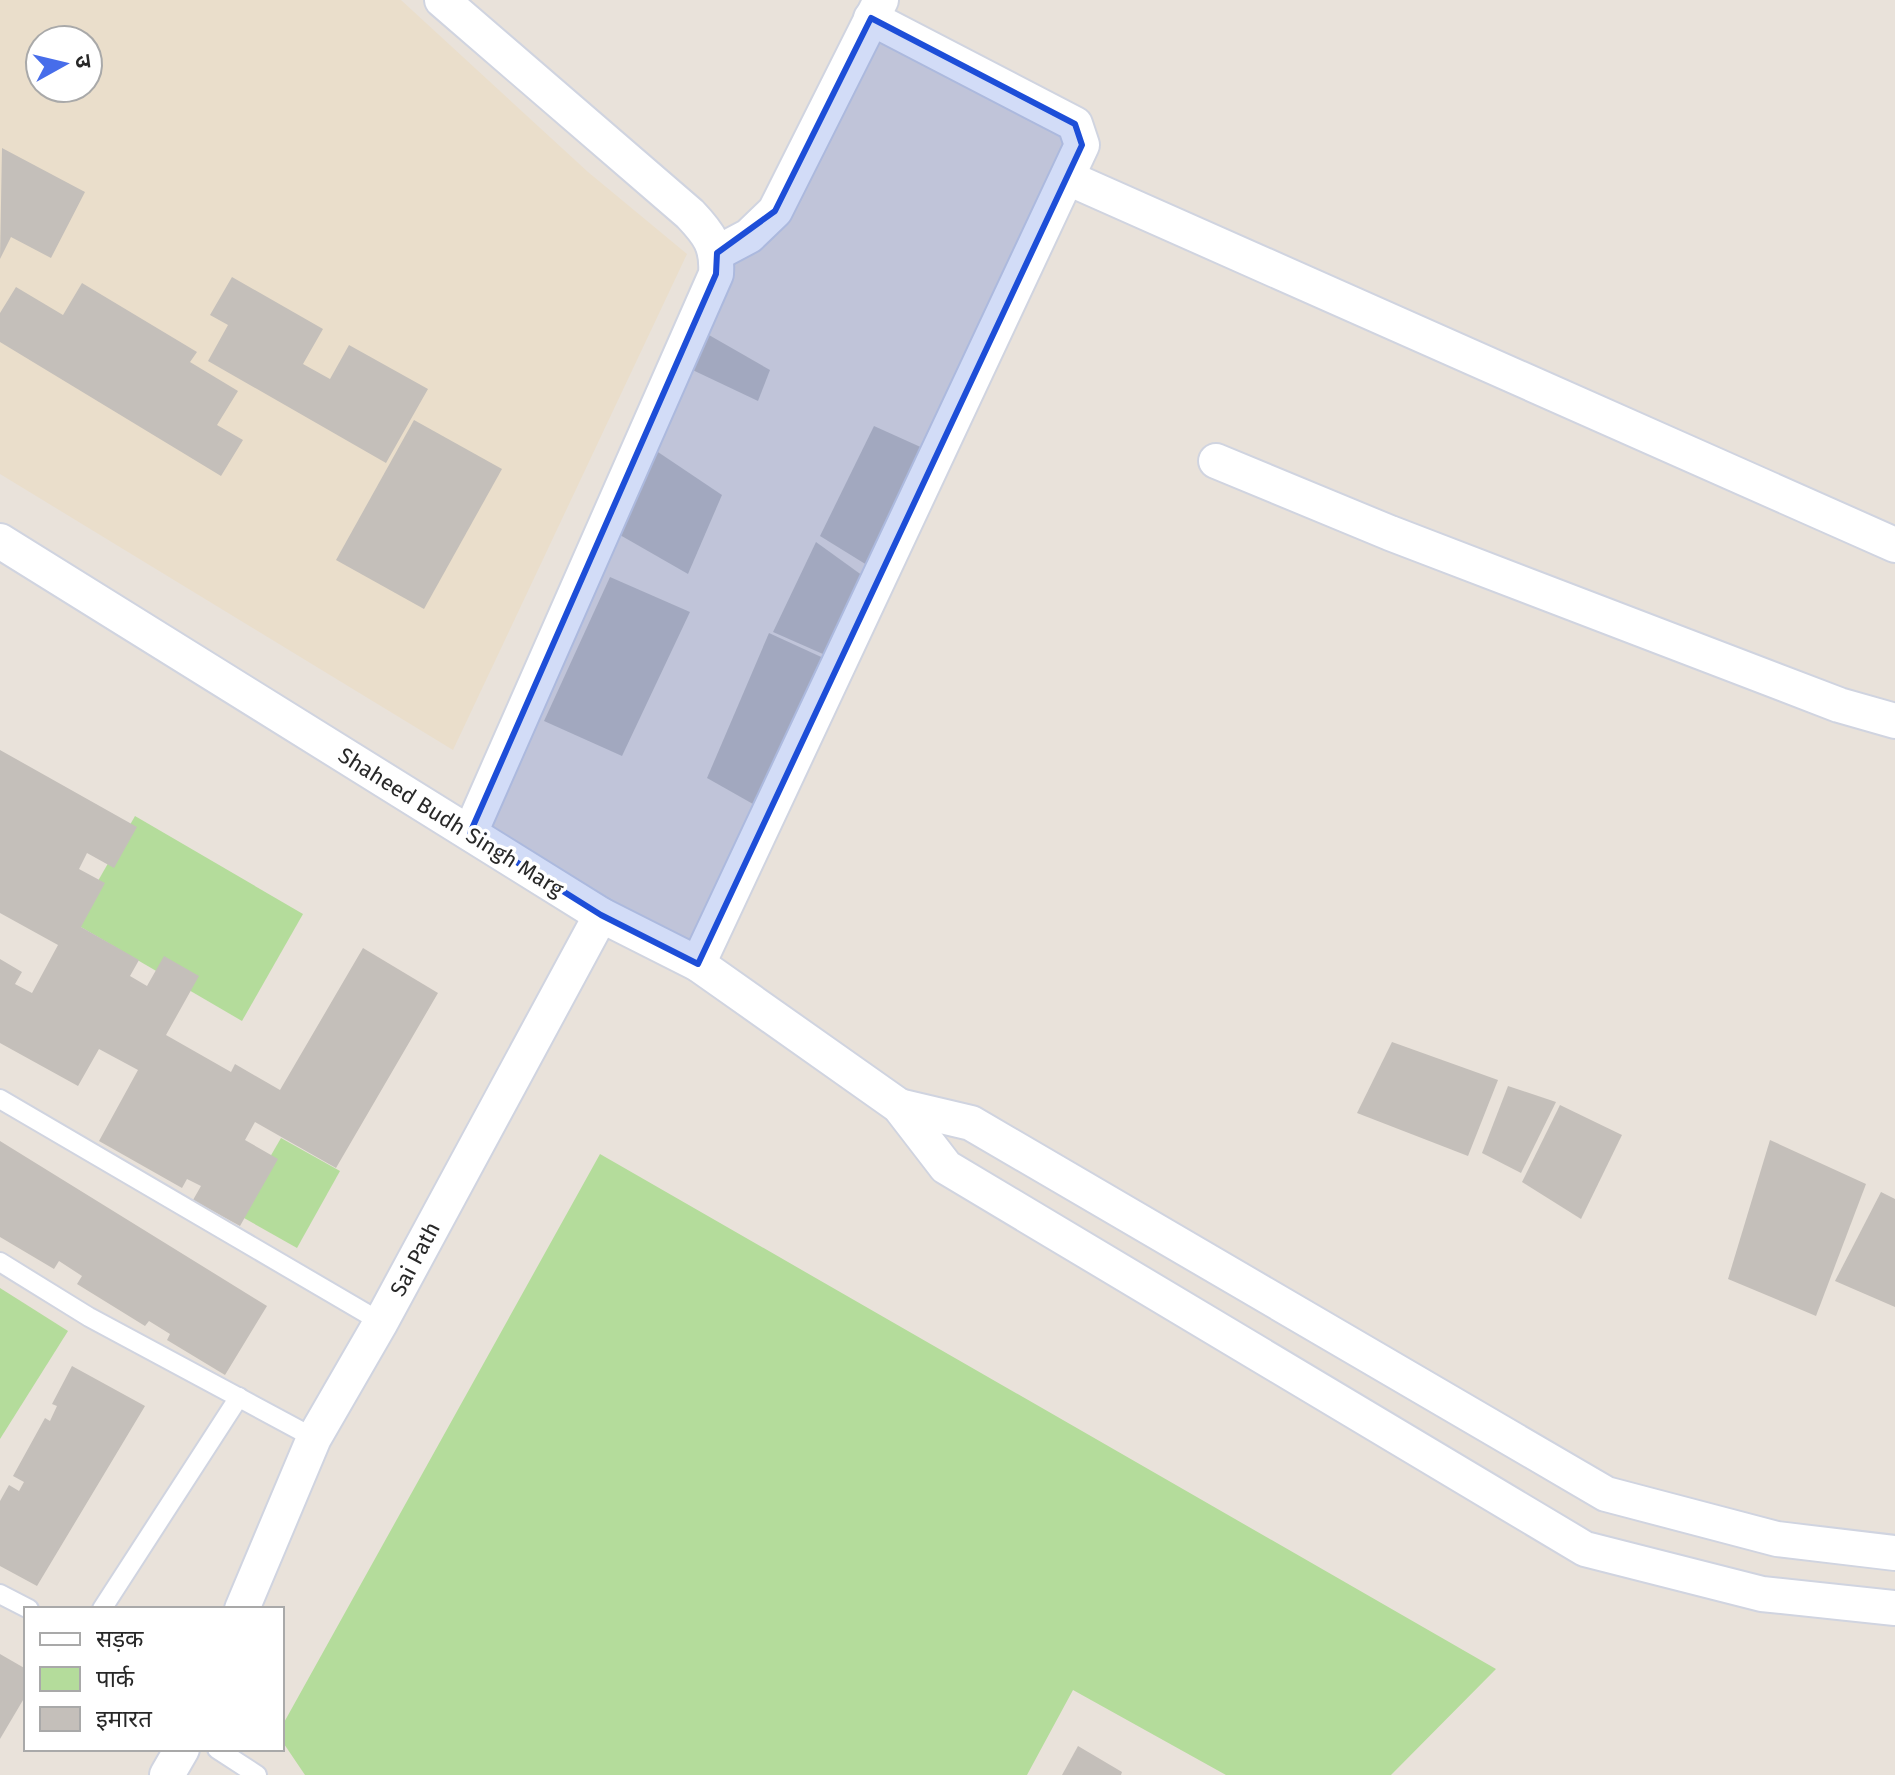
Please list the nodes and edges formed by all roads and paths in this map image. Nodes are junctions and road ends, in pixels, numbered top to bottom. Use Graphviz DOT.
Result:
graph roads {
  1 [pos="442,0"];
  2 [pos="876,9"];
  3 [pos="1068,178"];
  4 [pos="717,253"];
  5 [pos="1216,461"];
  6 [pos="0,541"];
  7 [pos="1895,545"];
  8 [pos="1895,721"];
  9 [pos="470,833"];
  10 [pos="601,915"];
  11 [pos="698,964"];
  12 [pos="0,1099"];
  13 [pos="899,1106"];
  14 [pos="0,1262"];
  15 [pos="381,1322"];
  16 [pos="239,1397"];
  17 [pos="314,1438"];
  18 [pos="1895,1553"];
  19 [pos="0,1594"];
  20 [pos="25,1607"];
  21 [pos="103,1607"];
  22 [pos="243,1607"];
  23 [pos="1895,1608"];
  24 [pos="181,1751"];
  25 [pos="220,1751"];
  26 [pos="167,1775"];
  27 [pos="257,1775"];
  1 -- 4 [label="street"];
  2 -- 3 [label="street"];
  2 -- 4 [label="street"];
  3 -- 7 [label="street"];
  3 -- 11 [label="street"];
  4 -- 9 [label="street"];
  5 -- 8 [label="street"];
  6 -- 9 [label="street, Shaheed Budh Singh Marg"];
  9 -- 10 [label="street, Shaheed Budh Singh Marg"];
  10 -- 11 [label="street, Shaheed Budh Singh Marg"];
  10 -- 15 [label="street, Sai Path"];
  11 -- 13 [label="street, Shaheed Budh Singh Marg"];
  12 -- 15 [label="lane"];
  13 -- 18 [label="street"];
  13 -- 23 [label="street"];
  14 -- 16 [label="lane"];
  15 -- 17 [label="street, Sai Path"];
  16 -- 17 [label="lane"];
  16 -- 21 [label="lane"];
  17 -- 22 [label="street, Sai Path"];
  19 -- 20 [label="lane"];
  24 -- 26 [label="street"];
  25 -- 27 [label="lane"];
}
